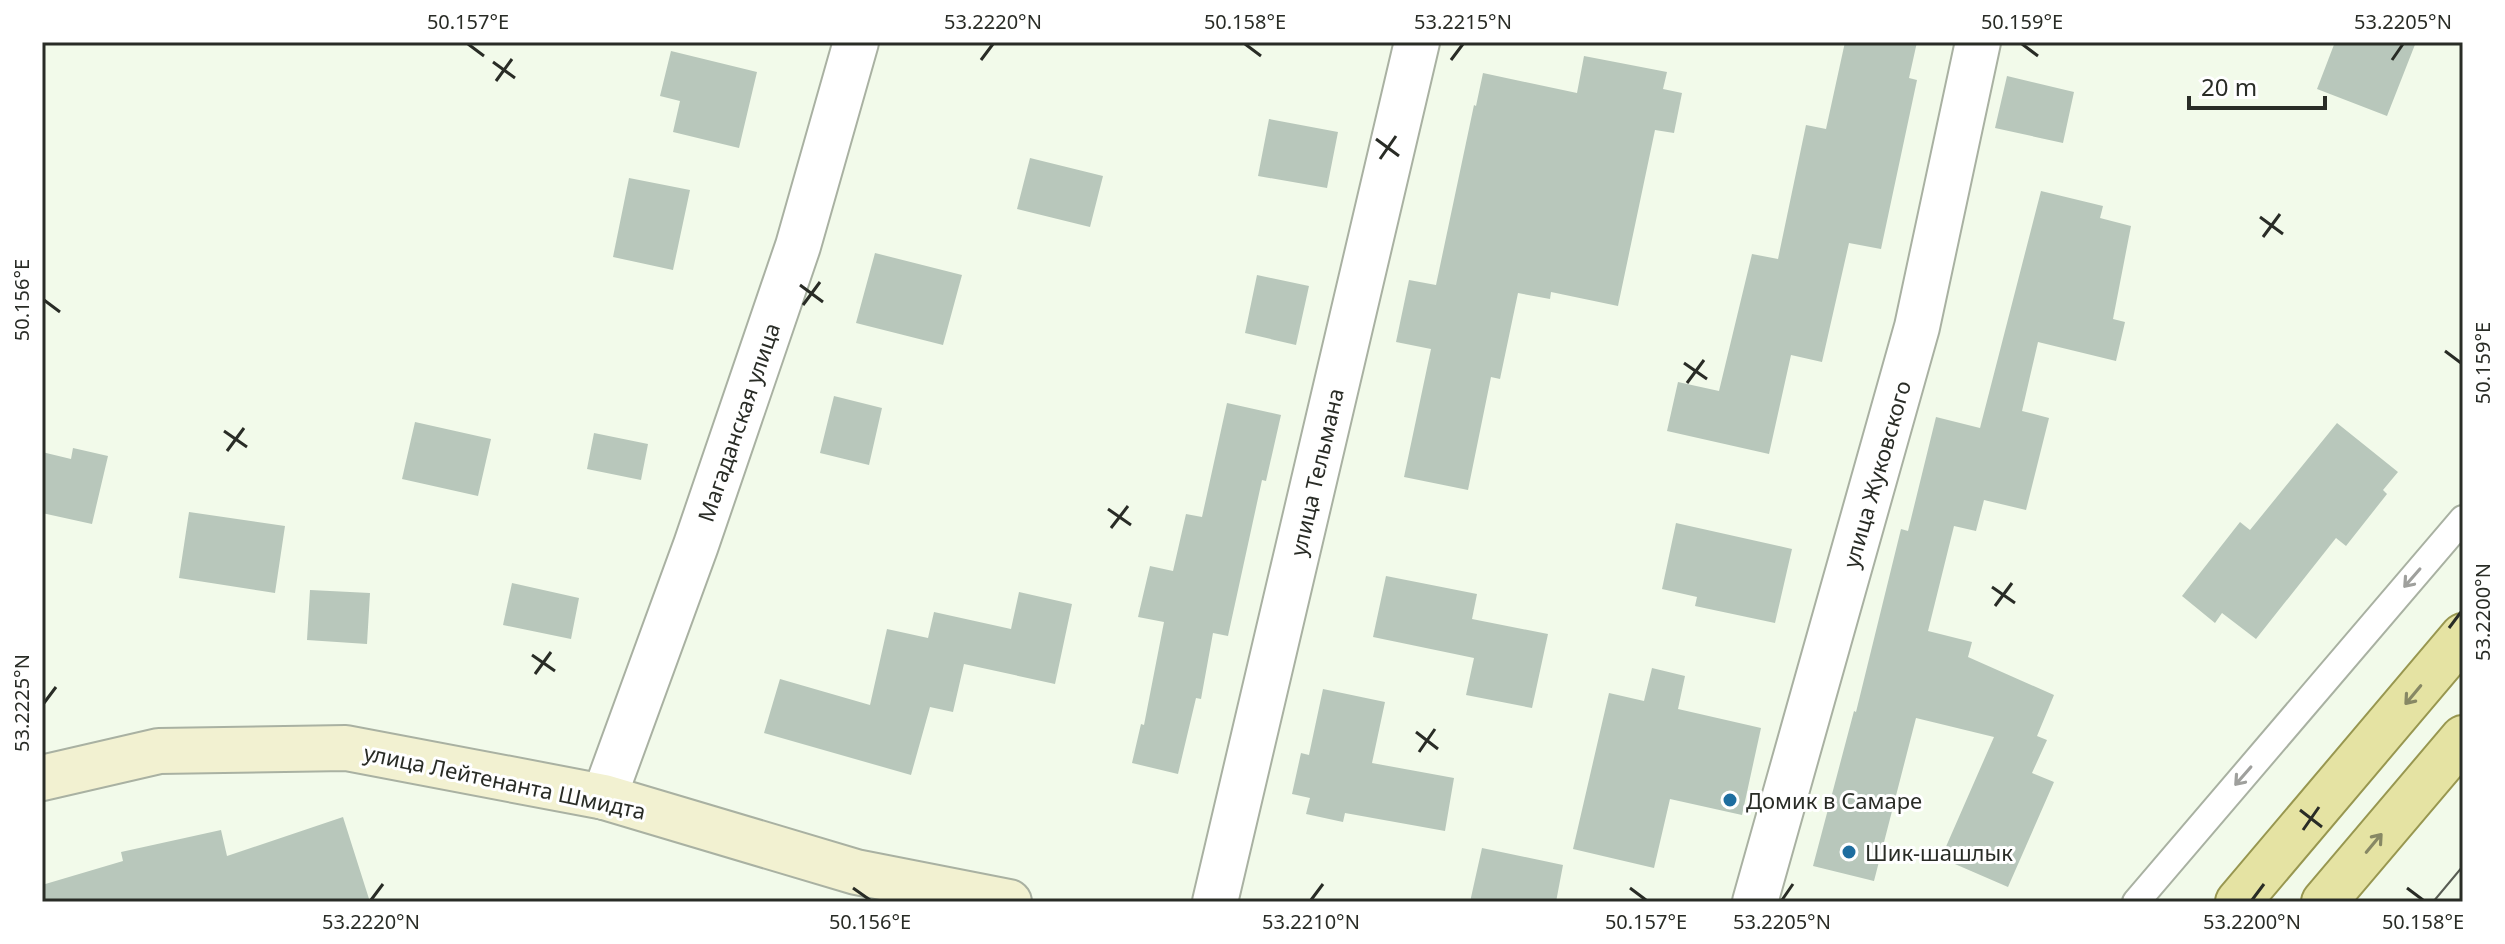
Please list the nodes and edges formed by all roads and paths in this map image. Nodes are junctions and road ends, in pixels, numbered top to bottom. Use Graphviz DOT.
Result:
graph roads {
  1 [pos="856,42"];
  2 [pos="1417,42"];
  3 [pos="1978,42"];
  4 [pos="2463,519"];
  5 [pos="2463,636"];
  6 [pos="2463,738"];
  7 [pos="42,778"];
  8 [pos="604,797"];
  9 [pos="1009,902"];
  10 [pos="1215,902"];
  11 [pos="1755,902"];
  12 [pos="2136,902"];
  13 [pos="2238,902"];
  14 [pos="2324,902"];
  1 -- 8 [label="street, Магаданская улица"];
  2 -- 10 [label="street, улица Тельмана"];
  3 -- 11 [label="street, улица Жуковского"];
  4 -- 12 [label="lane, one-way"];
  5 -- 13 [label="main road, one-way"];
  14 -- 6 [label="main road, one-way"];
  7 -- 8 [label="street, улица Лейтенанта Шмидта"];
  8 -- 9 [label="street, улица Лейтенанта Шмидта"];
}
